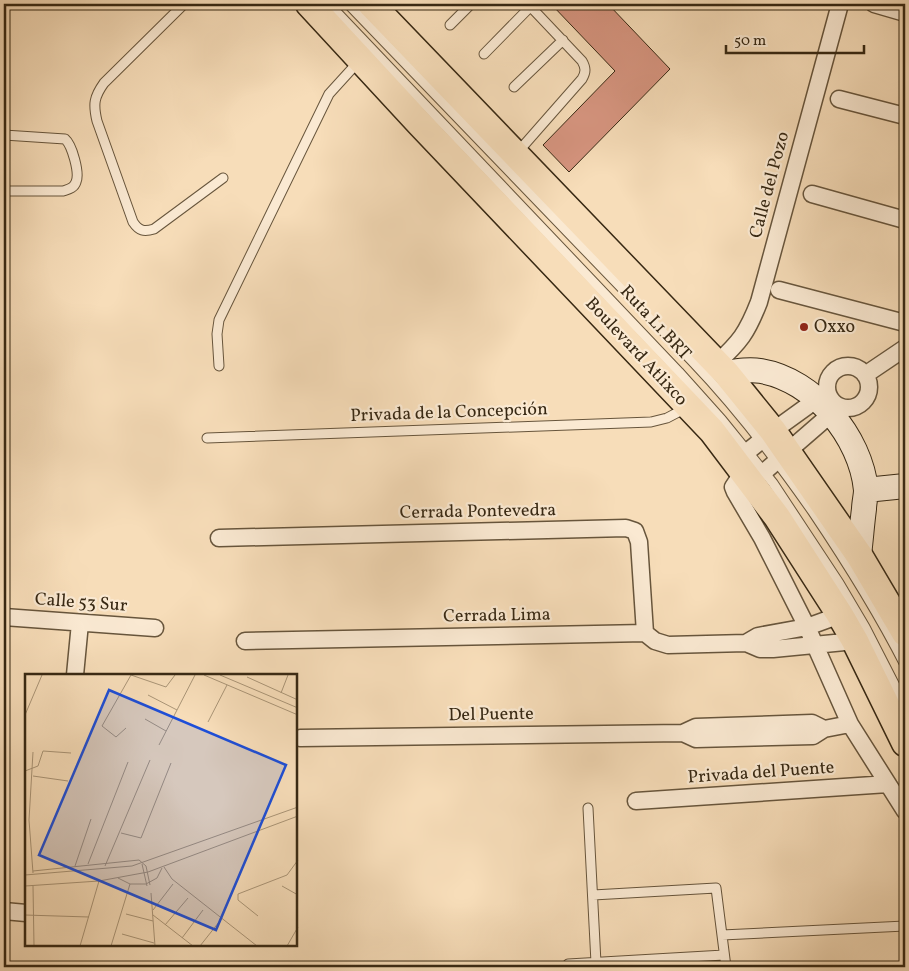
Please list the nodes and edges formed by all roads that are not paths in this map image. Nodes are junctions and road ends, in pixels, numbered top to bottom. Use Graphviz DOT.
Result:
graph roads {
  1 [pos="184,4"];
  2 [pos="308,4"];
  3 [pos="329,4"];
  4 [pos="348,4"];
  5 [pos="371,4"];
  6 [pos="471,4"];
  7 [pos="840,4"];
  8 [pos="874,4"];
  9 [pos="529,5"];
  10 [pos="905,13"];
  11 [pos="450,25"];
  12 [pos="563,40"];
  13 [pos="484,54"];
  14 [pos="360,59"];
  15 [pos="514,87"];
  16 [pos="840,99"];
  17 [pos="905,116"];
  18 [pos="4,135"];
  19 [pos="517,154"];
  20 [pos="224,178"];
  21 [pos="4,191"];
  22 [pos="812,194"];
  23 [pos="905,220"];
  24 [pos="780,290"];
  25 [pos="905,323"];
  26 [pos="905,348"];
  27 [pos="219,366"];
  28 [pos="721,368"];
  29 [pos="865,375"];
  30 [pos="829,403"];
  31 [pos="688,407"];
  32 [pos="207,438"];
  33 [pos="765,454"];
  34 [pos="905,486"];
  35 [pos="866,490"];
  36 [pos="219,538"];
  37 [pos="859,554"];
  38 [pos="840,615"];
  39 [pos="4,617"];
  40 [pos="80,623"];
  41 [pos="807,627"];
  42 [pos="156,628"];
  43 [pos="645,633"];
  44 [pos="905,633"];
  45 [pos="245,641"];
  46 [pos="855,641"];
  47 [pos="746,643"];
  48 [pos="815,645"];
  49 [pos="905,665"];
  50 [pos="75,674"];
  51 [pos="905,704"];
  52 [pos="850,724"];
  53 [pos="300,738"];
  54 [pos="905,743"];
  55 [pos="888,784"];
  56 [pos="636,801"];
  57 [pos="588,808"];
  58 [pos="905,811"];
  59 [pos="593,895"];
  60 [pos="4,911"];
  61 [pos="25,913"];
  62 [pos="905,926"];
  63 [pos="722,935"];
  64 [pos="724,955"];
  65 [pos="596,963"];
  66 [pos="568,964"];
  67 [pos="726,967"];
  1 -- 20 [label="lane"];
  2 -- 14 [label="main road, Boulevard Atlixco"];
  3 -- 33 [label="lane, Ruta L1 BRT"];
  4 -- 33 [label="lane, Ruta L1 BRT"];
  5 -- 19 [label="main road, Boulevard Atlixco"];
  6 -- 11 [label="lane"];
  7 -- 28 [label="street, Calle del Pozo"];
  8 -- 10 [label="street"];
  9 -- 12 [label="lane"];
  9 -- 13 [label="lane"];
  12 -- 15 [label="lane"];
  12 -- 19 [label="lane"];
  14 -- 27 [label="lane"];
  14 -- 31 [label="main road, Boulevard Atlixco"];
  16 -- 17 [label="street"];
  18 -- 21 [label="lane"];
  19 -- 28 [label="main road, Boulevard Atlixco"];
  22 -- 23 [label="street"];
  24 -- 25 [label="street"];
  26 -- 29 [label="street"];
  28 -- 30 [label="main road"];
  28 -- 33 [label="main road, Boulevard Atlixco"];
  29 -- 30 [label="street"];
  29 -- 30 [label="street"];
  30 -- 33 [label="street"];
  30 -- 33 [label="street"];
  30 -- 35 [label="main road"];
  31 -- 32 [label="lane, Privada de la Concepción"];
  31 -- 33 [label="main road, Boulevard Atlixco"];
  33 -- 37 [label="main road, Boulevard Atlixco"];
  33 -- 38 [label="main road, Boulevard Atlixco"];
  33 -- 41 [label="street"];
  33 -- 49 [label="lane, Ruta L1 BRT"];
  33 -- 51 [label="lane, Ruta L1 BRT"];
  34 -- 35 [label="main road"];
  35 -- 37 [label="main road"];
  36 -- 43 [label="street, Cerrada Pontevedra"];
  37 -- 44 [label="main road, Boulevard Atlixco"];
  38 -- 41 [label="street, Cerrada Lima"];
  38 -- 46 [label="main road, Boulevard Atlixco"];
  39 -- 40 [label="street, Calle 53 Sur"];
  40 -- 42 [label="street, Calle 53 Sur"];
  40 -- 50 [label="street"];
  41 -- 47 [label="street, Cerrada Lima"];
  41 -- 48 [label="street"];
  43 -- 45 [label="street, Cerrada Lima"];
  43 -- 47 [label="street, Cerrada Lima"];
  46 -- 48 [label="street, Cerrada Lima"];
  46 -- 54 [label="main road, Boulevard Atlixco"];
  47 -- 48 [label="street, Cerrada Lima"];
  48 -- 52 [label="street"];
  52 -- 53 [label="street, Del Puente"];
  52 -- 55 [label="street"];
  55 -- 56 [label="street, Privada del Puente"];
  55 -- 58 [label="street"];
  57 -- 59 [label="lane"];
  59 -- 63 [label="lane"];
  59 -- 65 [label="lane"];
  60 -- 61 [label="street"];
  62 -- 63 [label="lane"];
  63 -- 64 [label="lane"];
  64 -- 65 [label="lane"];
  64 -- 67 [label="lane"];
  65 -- 66 [label="lane"];
}
